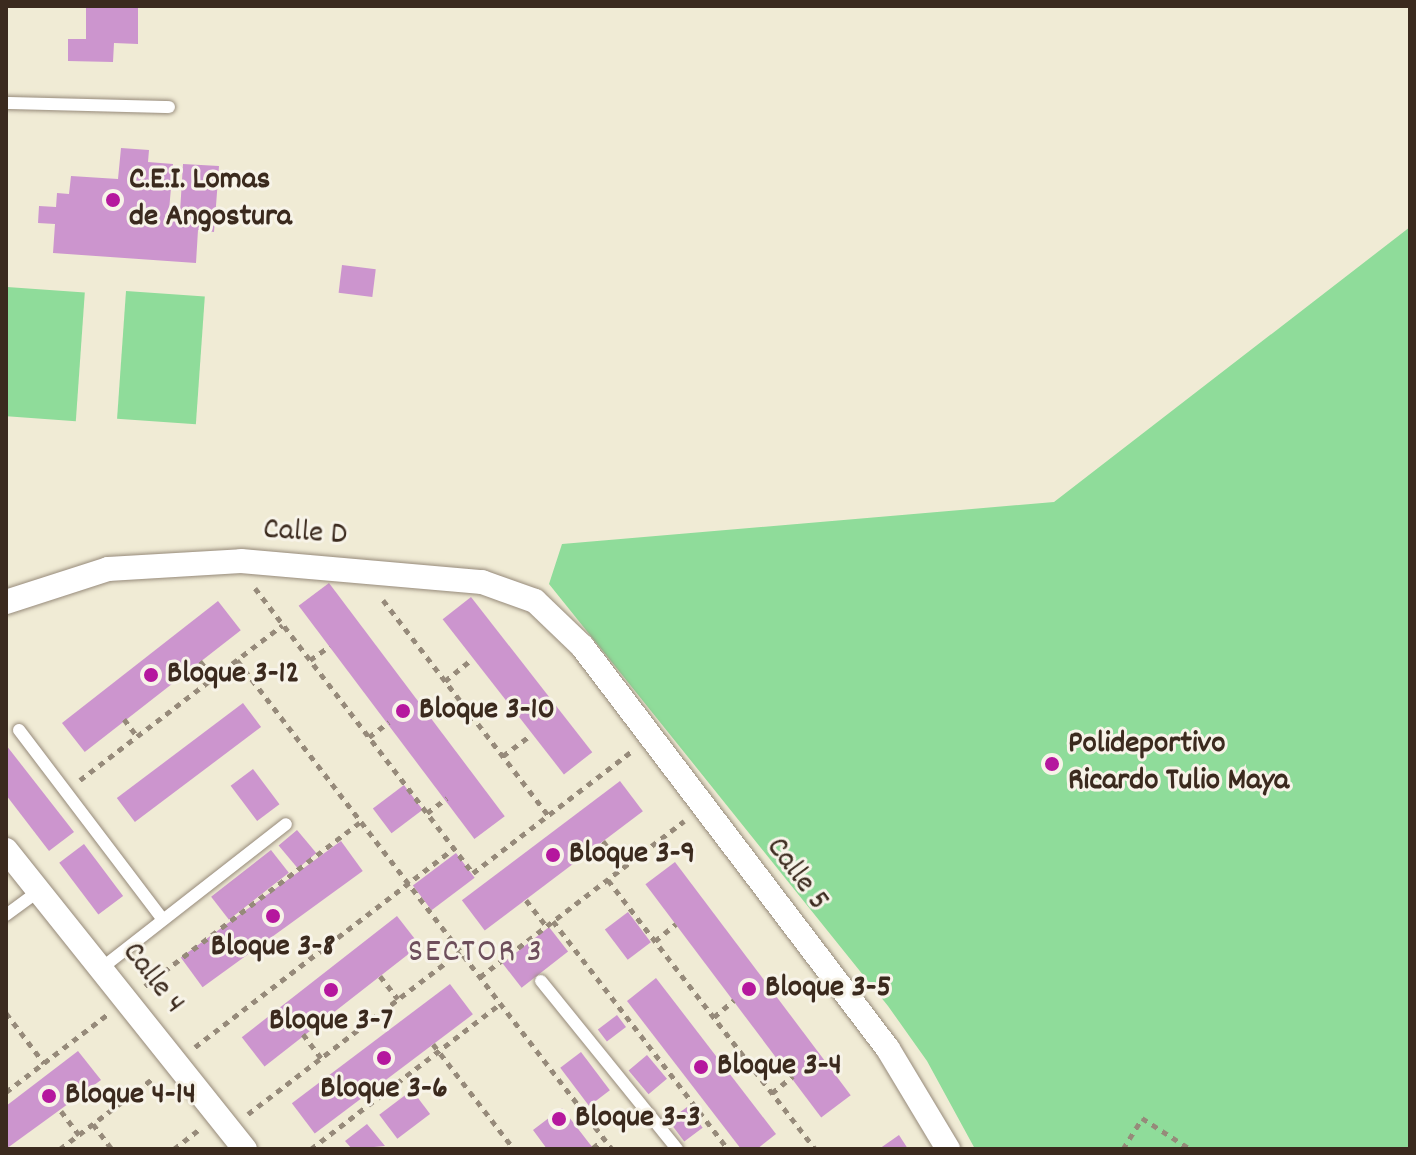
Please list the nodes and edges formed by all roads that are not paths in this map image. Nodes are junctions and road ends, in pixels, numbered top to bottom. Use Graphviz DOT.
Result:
graph roads {
  1 [pos="6,103"];
  2 [pos="169,107"];
  3 [pos="6,602"];
  4 [pos="582,646"];
  5 [pos="19,730"];
  6 [pos="286,824"];
  7 [pos="6,850"];
  8 [pos="40,890"];
  9 [pos="6,915"];
  10 [pos="163,920"];
  11 [pos="103,967"];
  12 [pos="541,981"];
  13 [pos="245,1149"];
  14 [pos="677,1149"];
  15 [pos="948,1149"];
  1 -- 2 [label="lane"];
  3 -- 4 [label="street, Calle D"];
  4 -- 15 [label="street, Calle 5"];
  5 -- 10 [label="lane"];
  6 -- 10 [label="lane"];
  7 -- 8 [label="street, Calle 4"];
  8 -- 9 [label="lane"];
  8 -- 11 [label="street, Calle 4"];
  10 -- 11 [label="lane"];
  11 -- 13 [label="street, Calle 4"];
  12 -- 14 [label="lane"];
}
